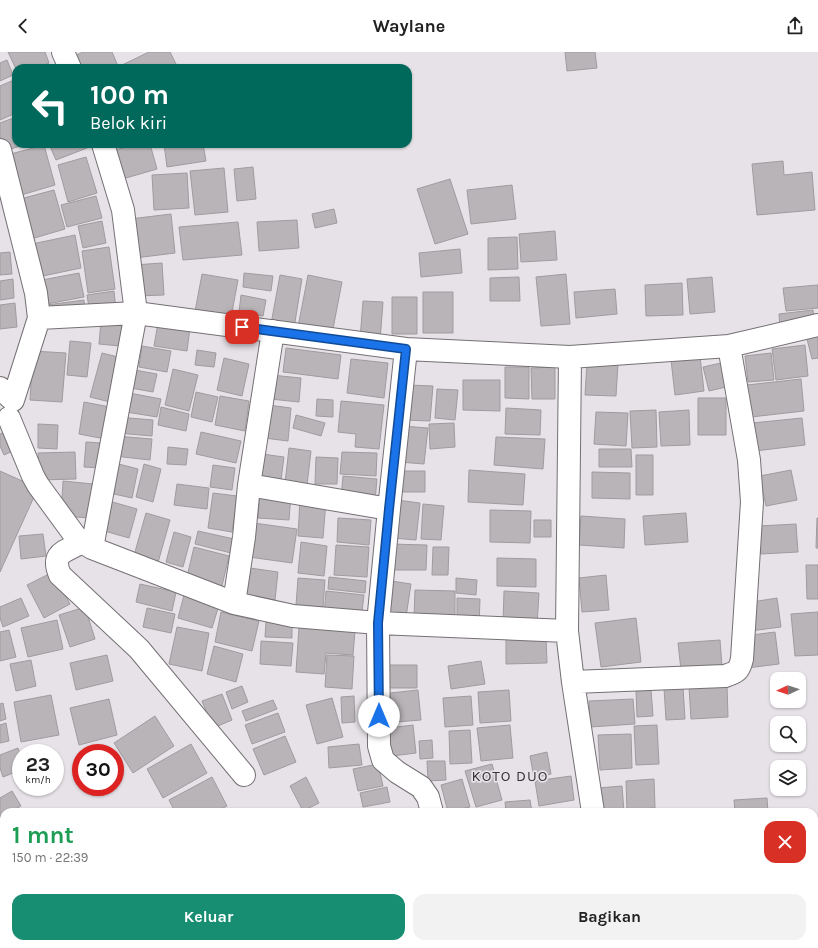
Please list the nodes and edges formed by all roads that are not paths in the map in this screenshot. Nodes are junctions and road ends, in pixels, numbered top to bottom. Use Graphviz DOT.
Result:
graph roads {
  1 [pos="63,52"];
  2 [pos="68,64"];
  3 [pos="104,148"];
  4 [pos="0,150"];
  5 [pos="136,313"];
  6 [pos="39,318"];
  7 [pos="818,325"];
  8 [pos="272,331"];
  9 [pos="729,346"];
  10 [pos="406,349"];
  11 [pos="570,357"];
  12 [pos="5,407"];
  13 [pos="250,485"];
  14 [pos="389,509"];
  15 [pos="77,547"];
  16 [pos="234,603"];
  17 [pos="378,623"];
  18 [pos="566,631"];
  19 [pos="573,682"];
  20 [pos="244,775"];
  21 [pos="431,808"];
  22 [pos="592,808"];
  1 -- 2 [label="street"];
  3 -- 5 [label="street"];
  4 -- 6 [label="street"];
  5 -- 6 [label="street"];
  5 -- 8 [label="street"];
  5 -- 15 [label="street"];
  6 -- 12 [label="street"];
  7 -- 9 [label="street"];
  8 -- 10 [label="street"];
  8 -- 13 [label="street"];
  9 -- 11 [label="street"];
  9 -- 19 [label="street"];
  10 -- 11 [label="street"];
  10 -- 14 [label="street"];
  11 -- 18 [label="street"];
  12 -- 15 [label="street"];
  13 -- 14 [label="street"];
  13 -- 16 [label="street"];
  14 -- 17 [label="street"];
  15 -- 16 [label="street"];
  15 -- 20 [label="street"];
  16 -- 17 [label="street"];
  17 -- 18 [label="street"];
  17 -- 21 [label="street"];
  18 -- 19 [label="street"];
  19 -- 22 [label="street"];
}
